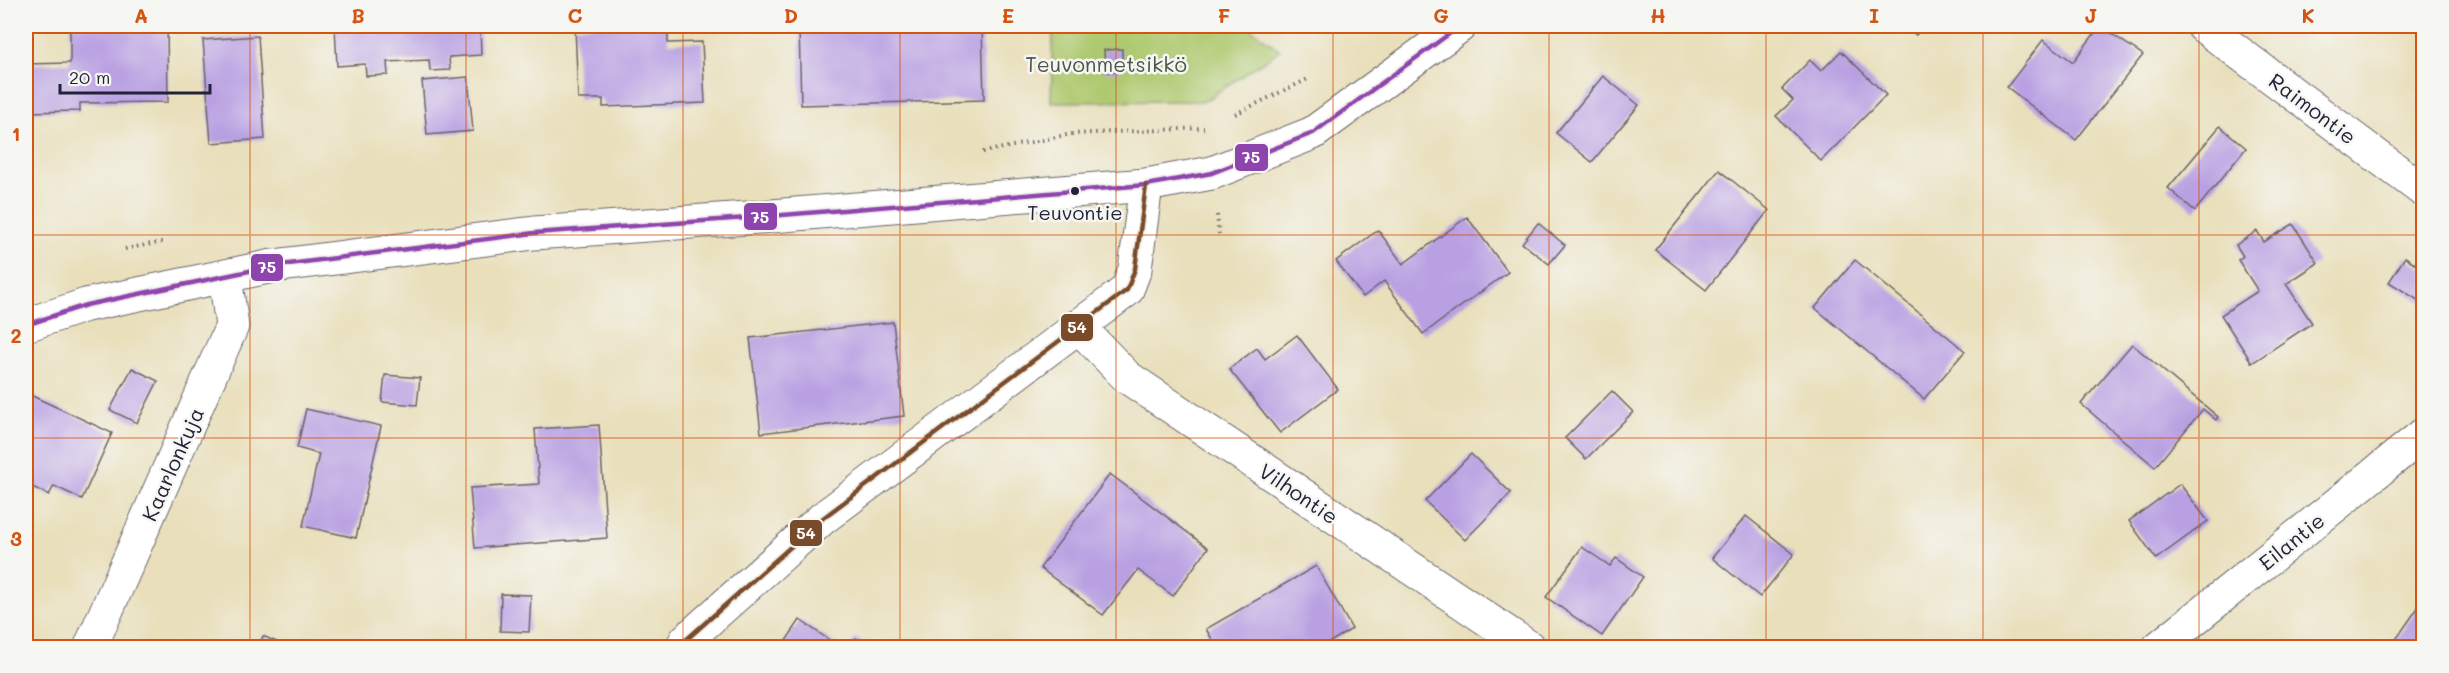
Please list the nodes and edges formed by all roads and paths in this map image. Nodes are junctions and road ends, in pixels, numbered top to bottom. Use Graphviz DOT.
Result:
graph roads {
  1 [pos="1460,26"];
  2 [pos="2203,26"];
  3 [pos="1318,74"];
  4 [pos="1227,118"];
  5 [pos="1207,128"];
  6 [pos="980,153"];
  7 [pos="1146,185"];
  8 [pos="2424,191"];
  9 [pos="167,241"];
  10 [pos="122,250"];
  11 [pos="225,277"];
  12 [pos="26,325"];
  13 [pos="1078,326"];
  14 [pos="2424,434"];
  15 [pos="90,648"];
  16 [pos="682,648"];
  17 [pos="1530,648"];
  18 [pos="2158,648"];
  1 -- 7 [label="street"];
  2 -- 8 [label="street, Raimontie"];
  3 -- 4 [label="path"];
  5 -- 6 [label="path"];
  7 -- 11 [label="street"];
  7 -- 13 [label="street"];
  9 -- 10 [label="path"];
  11 -- 12 [label="street"];
  11 -- 15 [label="street, Kaarlonkuja"];
  13 -- 16 [label="street"];
  13 -- 17 [label="street, Vilhontie"];
  14 -- 18 [label="street, Eilantie"];
}
